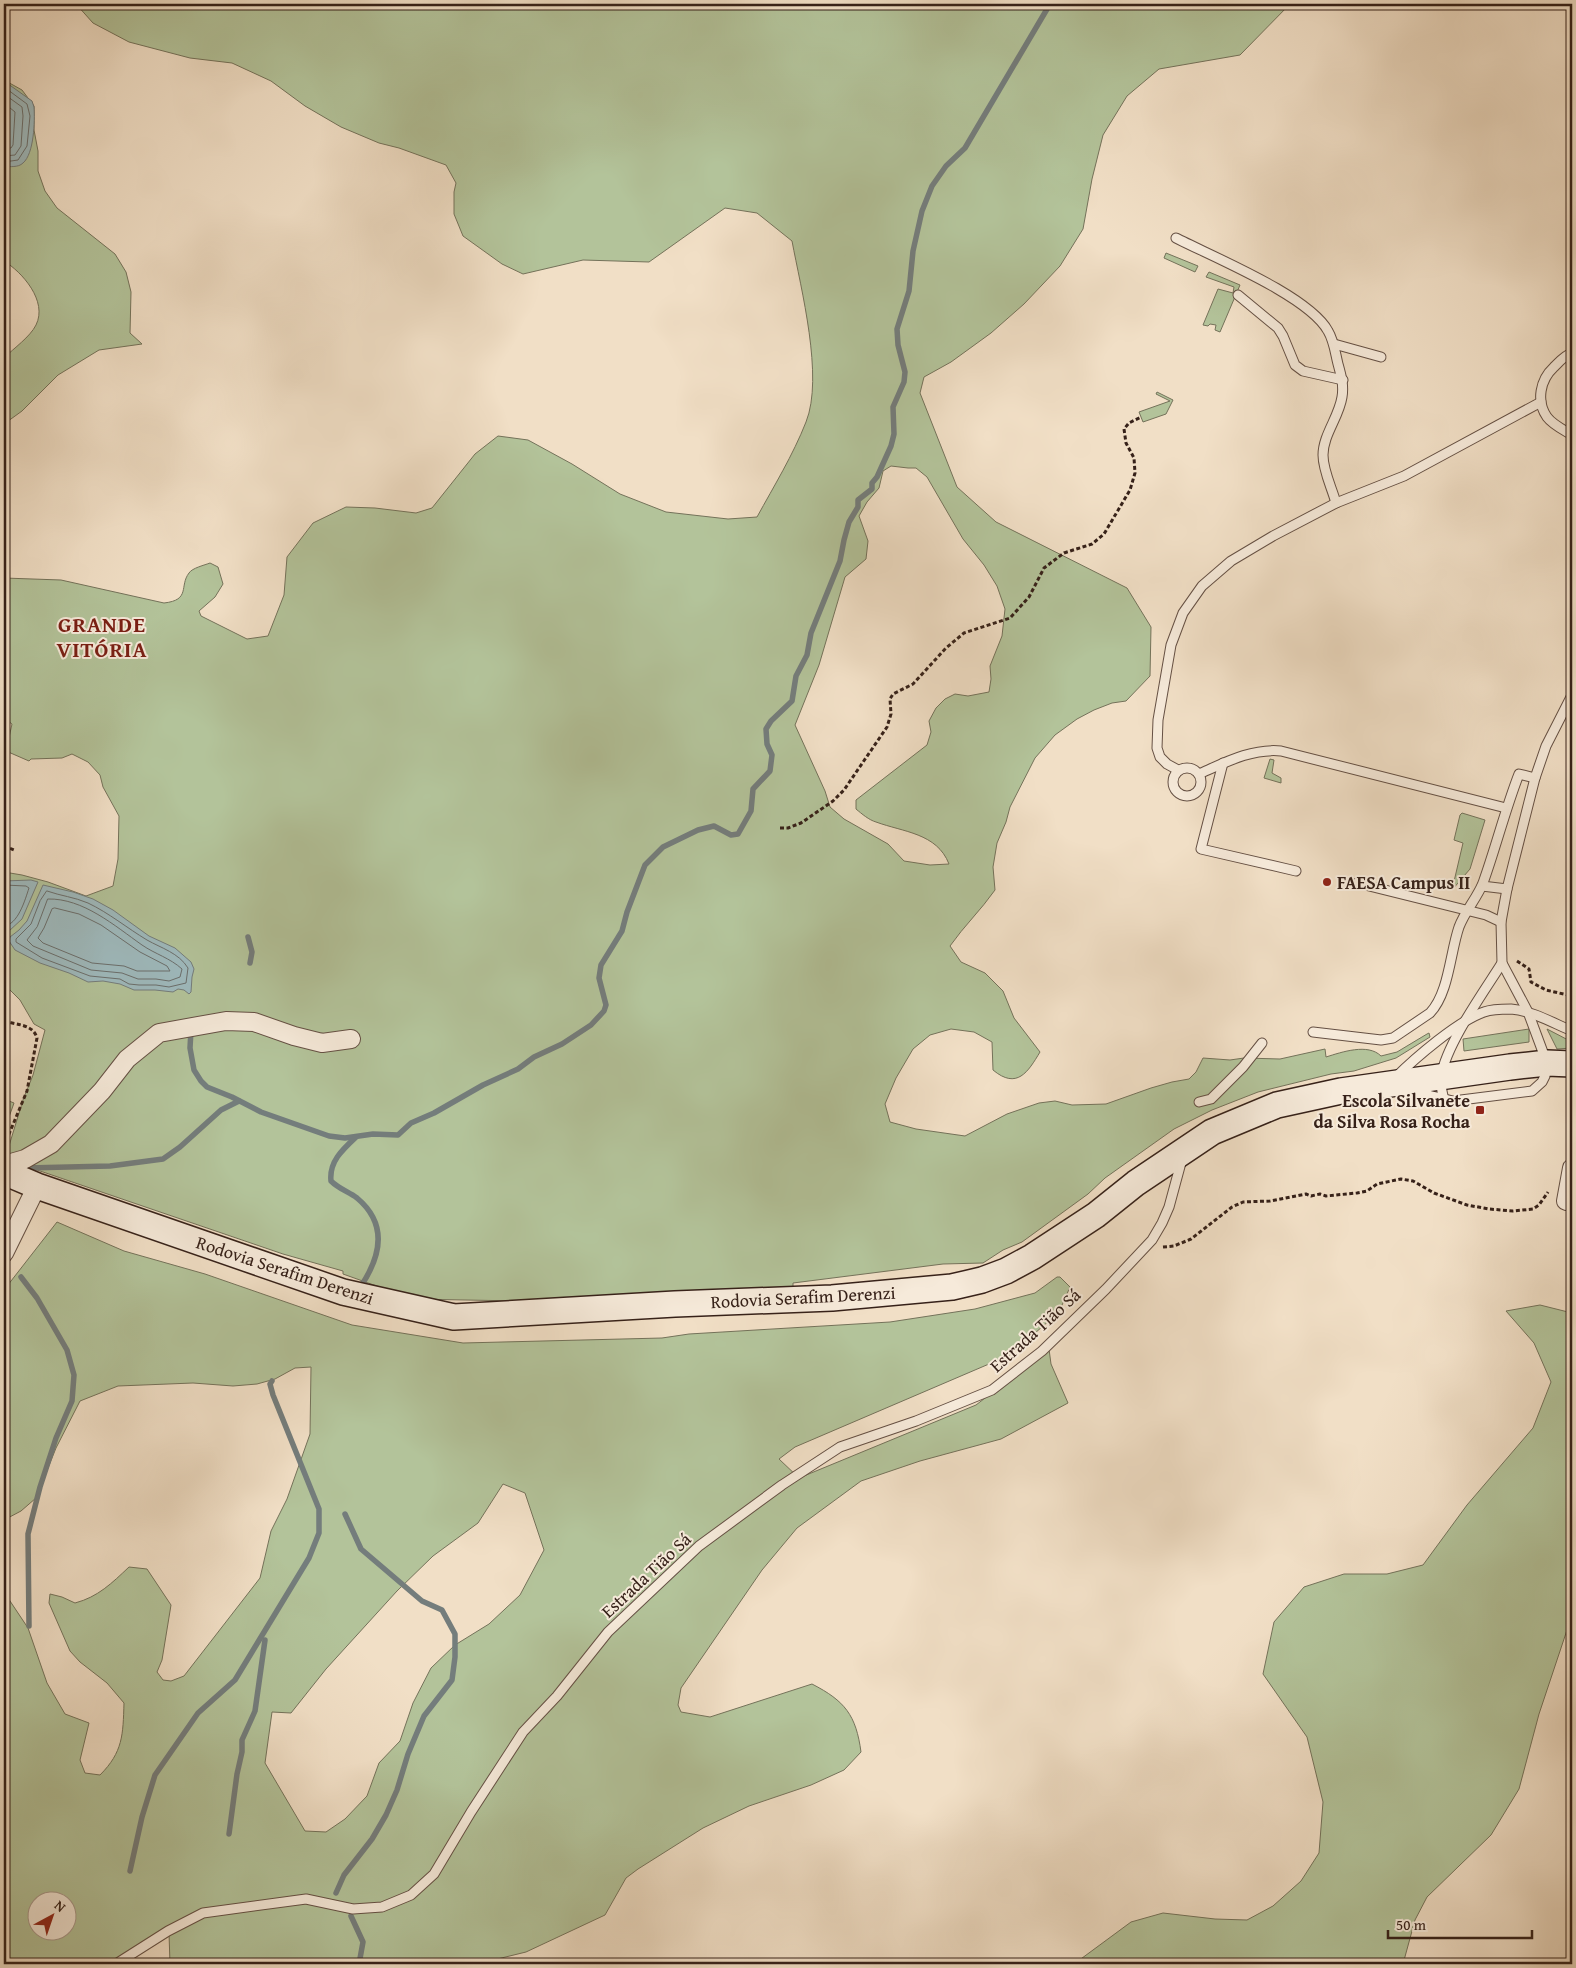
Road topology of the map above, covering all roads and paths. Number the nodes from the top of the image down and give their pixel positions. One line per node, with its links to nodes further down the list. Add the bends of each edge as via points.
1 (1176, 238): 3 (lane, via 1291,296 1319,319)
2 (1238, 295): 6 (lane, via 1278,328 1296,365 1303,371)
3 (1334, 344): 5 (lane); 6 (lane)
4 (1572, 353): 7 (lane, via 1549,372 1541,389)
5 (1381, 357)
6 (1343, 380): 10 (lane, via 1341,404 1323,455)
7 (1541, 402): 9 (lane, via 1548,418); 10 (lane, via 1404,476)
8 (1141, 417): 17 (path, via 1124,429 1126,443 1134,458 1135,473 1130,490 1104,534 1092,544 1064,553 1044,568 1029,597 1010,618 964,633 913,684 893,694 887,727 844,790 801,823)
9 (1572, 435)
10 (1336, 503): 13 (lane, via 1232,561 1202,586 1183,613 1171,645 1157,748 1160,757)
11 (1572, 696): 15 (lane, via 1546,746)
12 (1223, 763): 14 (lane); 16 (lane, via 1261,751 1281,751); 20 (lane, via 1201,849)
13 (1178, 770): 14 (lane, via 1189,768); 14 (lane, via 1174,775 1174,788 1186,796 1197,792 1200,786)
14 (1198, 774)
15 (1535, 778): 16 (lane, via 1519,774); 23 (lane)
16 (1506, 808): 22 (lane)
17 (780, 828)
18 (4, 846): 19 (path)
19 (14, 850)
20 (1296, 871)
21 (1357, 883): 24 (lane)
22 (1482, 886): 23 (lane); 24 (lane)
23 (1507, 889): 25 (lane)
24 (1466, 911): 25 (lane); 32 (lane, via 1452,950 1442,995 1430,1013 1393,1038 1381,1040)
25 (1501, 922): 26 (lane)
26 (1502, 962): 27 (path, via 1516,961 1529,969 1531,982 1546,990); 28 (lane); 29 (lane)
27 (1572, 996)
28 (1528, 1012): 29 (lane, via 1492,1010); 31 (lane); 35 (lane)
29 (1466, 1020): 37 (lane); 38 (lane, via 1447,1055)
30 (4, 1021): 40 (path, via 31,1028 37,1038 27,1091)
31 (1572, 1031)
32 (1313, 1032)
33 (350, 1039): 42 (street, via 322,1043 254,1022 226,1021 159,1033 127,1059 102,1091 51,1144 25,1159)
34 (1262, 1042): 39 (lane, via 1243,1067 1211,1099)
35 (1547, 1064): 36 (main road, Rodovia Serafim Derenzi); 38 (main road, Rodovia Serafim Derenzi)
36 (1572, 1064)
37 (1388, 1085): 38 (main road, Rodovia Serafim Derenzi); 41 (main road, Rodovia Serafim Derenzi, via 1277,1105 1212,1132)
38 (1443, 1088)
39 (1199, 1102)
40 (4, 1146)
41 (1185, 1149): 45 (main road, Rodovia Serafim Derenzi, via 1096,1215 1032,1257 1006,1271 952,1287 832,1298 454,1317 343,1292); 47 (lane, Estrada Tião Sá, via 1169,1207)
42 (4, 1165)
43 (1572, 1171): 46 (street); 47 (path, via 1558,1175 1539,1205 1528,1210 1506,1211 1467,1205 1400,1179 1358,1193 1306,1194 1243,1202 1183,1244 1167,1247)
44 (4, 1172): 45 (main road, Rodovia Serafim Derenzi)
45 (37, 1186): 48 (street)
46 (1566, 1202)
47 (1152, 1240): 49 (lane, Estrada Tião Sá, via 1042,1351 992,1390 840,1447 699,1546 608,1632 557,1696 523,1732 434,1874 411,1895 382,1907 353,1909 306,1899 203,1913)
48 (4, 1253)
49 (116, 1964)

